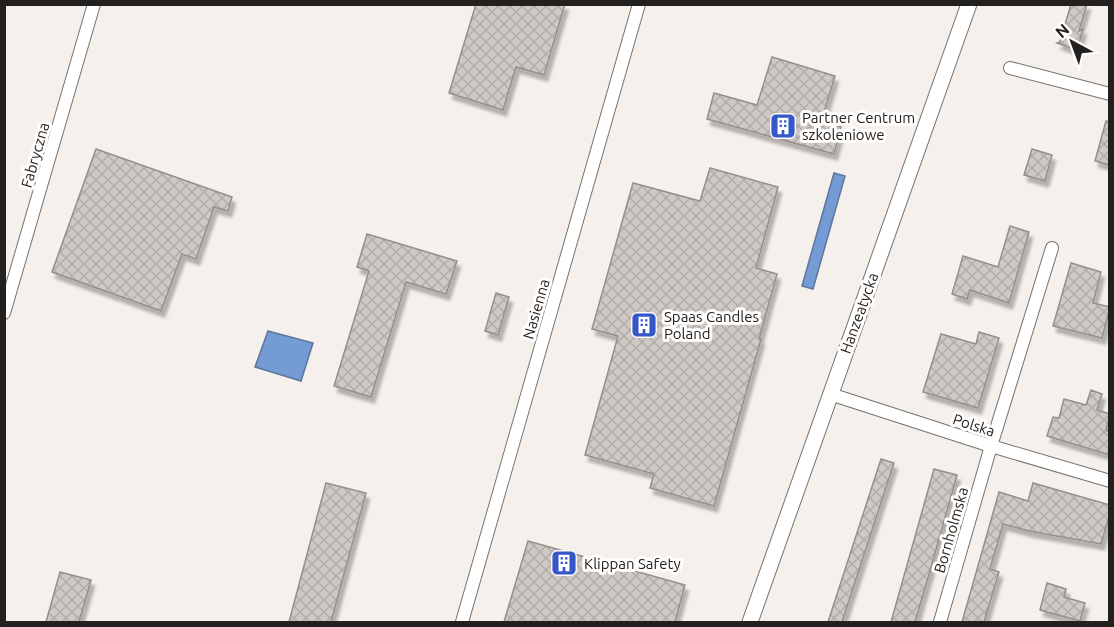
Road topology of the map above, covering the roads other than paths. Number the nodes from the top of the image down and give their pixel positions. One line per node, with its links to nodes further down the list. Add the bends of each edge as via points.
1 (94, 4): 7 (street, Fabryczna)
2 (639, 4): 11 (street, Nasienna)
3 (969, 4): 8 (street, Hanzeatycka)
4 (1010, 68): 5 (street)
5 (1110, 94)
6 (1052, 248): 9 (street, Bornholmska)
7 (4, 313)
8 (830, 394): 9 (street, Polska); 12 (street, Hanzeatycka)
9 (991, 447): 10 (street, Polska); 13 (street, Bornholmska)
10 (1110, 481)
11 (462, 622)
12 (750, 622)
13 (940, 622)

